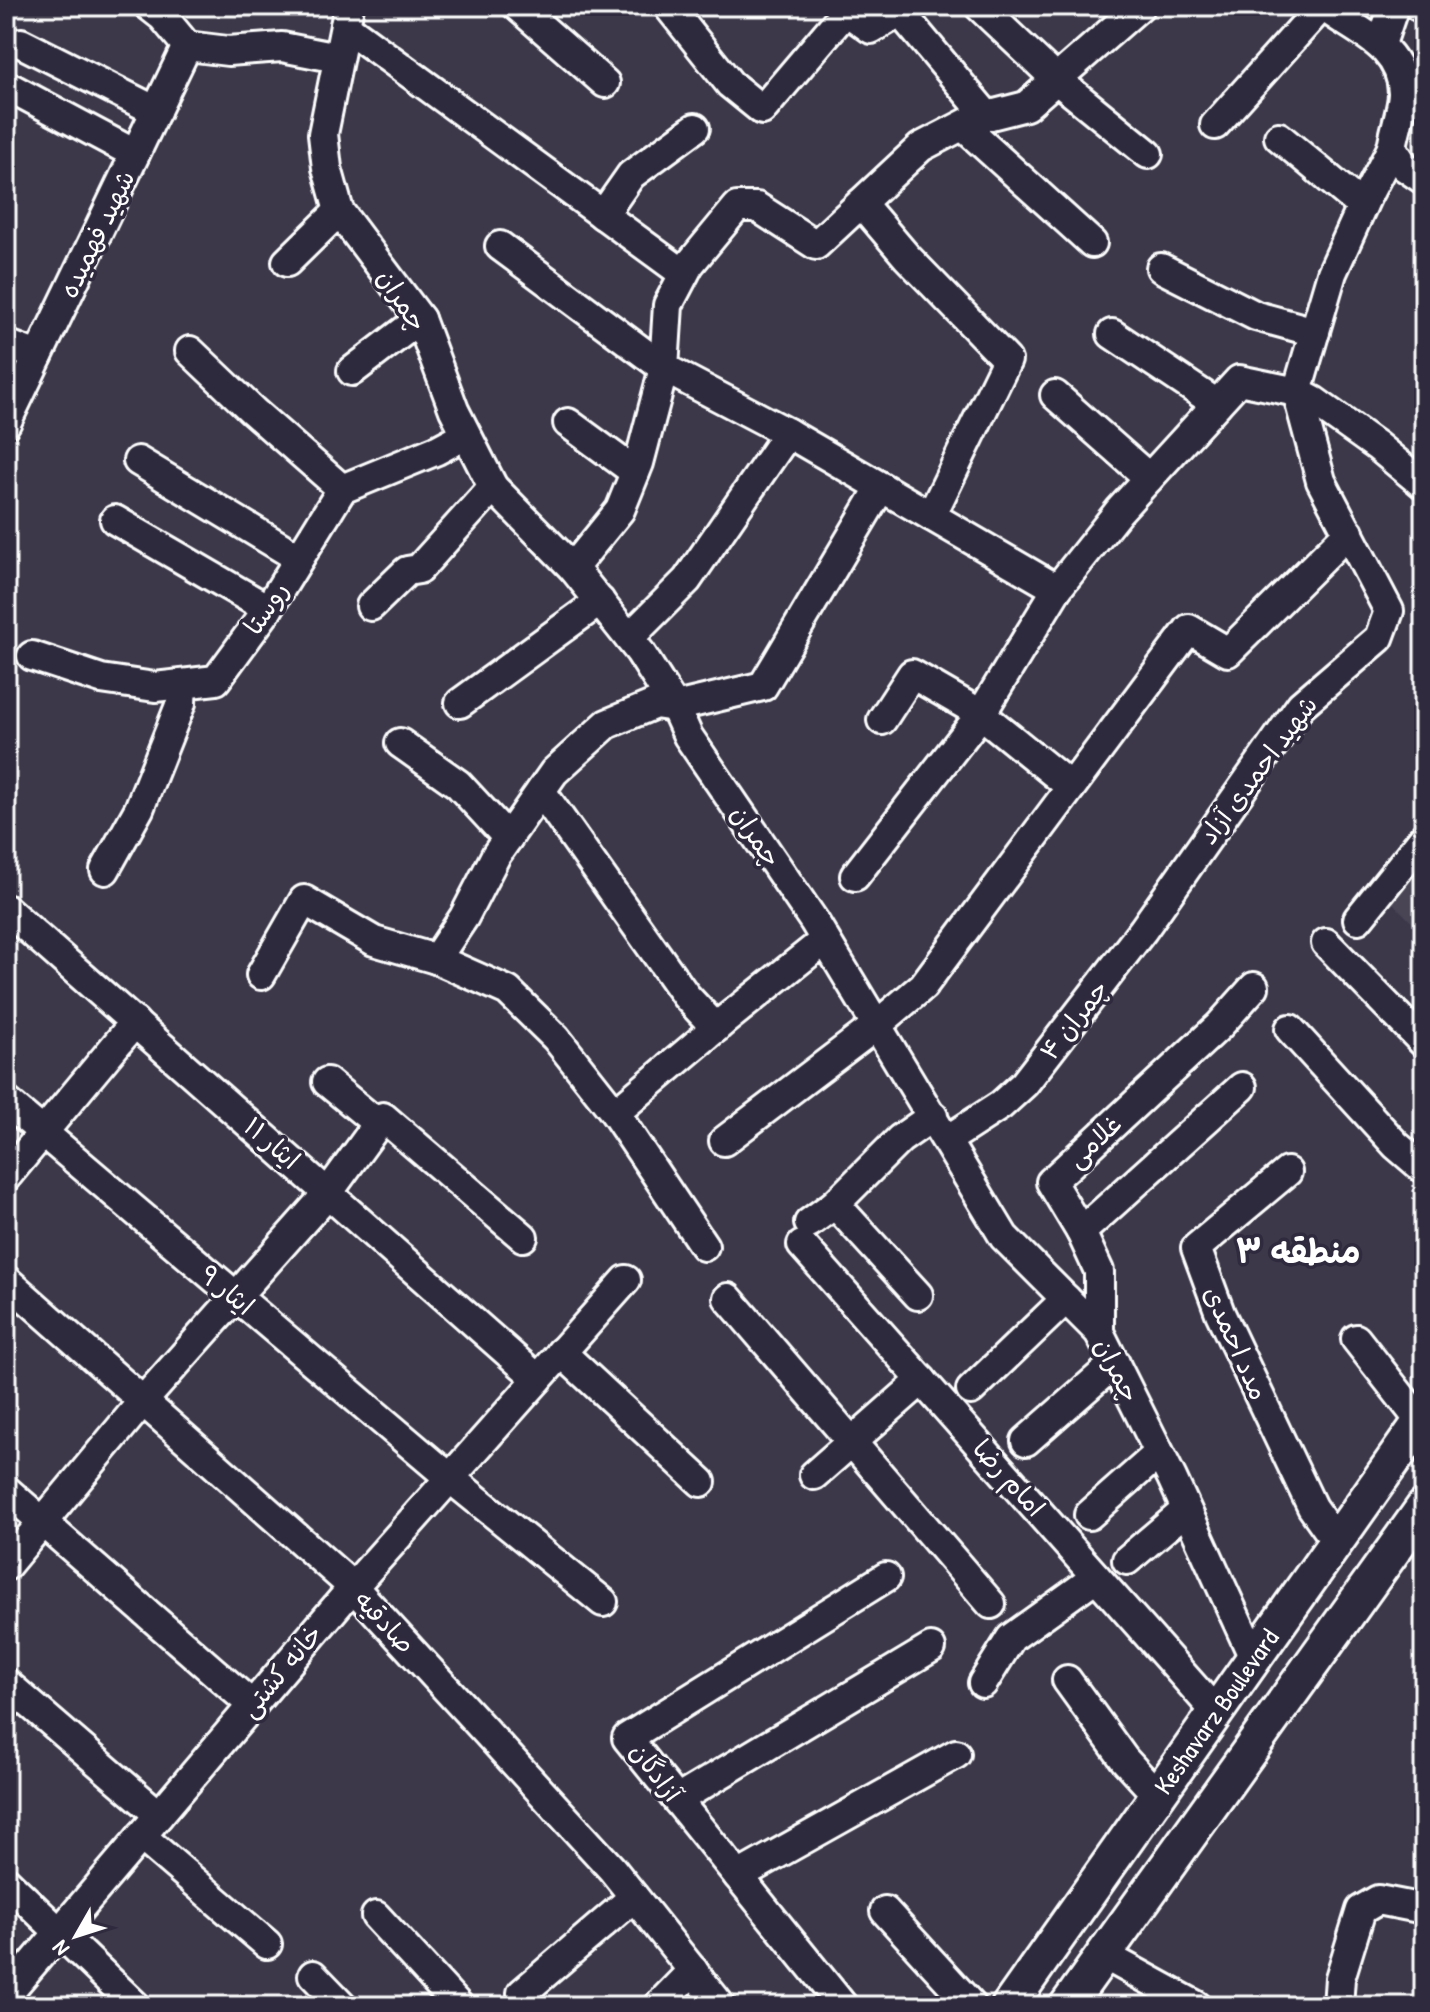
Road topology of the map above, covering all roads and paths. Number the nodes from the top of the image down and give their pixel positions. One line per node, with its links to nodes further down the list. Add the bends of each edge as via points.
1 (149, 6): 14 (street)
2 (517, 6): 17 (street)
3 (668, 6): 9 (street, via 730,84 762,110)
4 (979, 6): 16 (street)
5 (1140, 6): 16 (street)
6 (1322, 6): 13 (street); 22 (street)
7 (1394, 6): 13 (street)
8 (1418, 6): 10 (street)
9 (843, 8): 21 (street, via 871,29 900,12)
10 (1424, 8)
11 (347, 16): 15 (street, چمران); 32 (street)
12 (21, 43): 20 (street)
13 (1381, 44): 19 (street, via 1395,60 1403,94)
14 (187, 46): 15 (street, via 228,51 282,47); 20 (street, شهید فهمیده)
15 (338, 58): 31 (street, چمران, via 323,134)
16 (1057, 80): 21 (street, via 1026,106); 27 (street)
17 (605, 83)
18 (13, 89): 26 (street)
19 (1412, 105): 25 (street)
20 (156, 111): 26 (street, شهید فهمیده)
21 (975, 121): 29 (street, via 921,147); 33 (street)
22 (1215, 125)
23 (695, 128): 32 (street, via 631,175)
24 (1279, 137): 30 (street)
25 (1392, 148): 28 (street, via 1405,167); 30 (street)
26 (135, 154): 43 (street, شهید فهمیده)
27 (1148, 154)
28 (1424, 180)
29 (861, 203): 37 (street, via 816,245 757,207 737,207); 60 (street, via 1007,360)
30 (1362, 206): 39 (street, via 1332,273)
31 (339, 211): 35 (street); 38 (street, چمران)
32 (603, 215): 37 (street)
33 (1092, 243)
34 (500, 246): 44 (street)
35 (287, 262)
36 (1161, 268): 39 (street, via 1256,316)
37 (684, 274): 44 (street, via 668,305)
38 (420, 319): 45 (street); 52 (street, چمران)
39 (1315, 332): 46 (street)
40 (1112, 334): 48 (street)
41 (6, 344): 43 (street)
42 (190, 351): 59 (street)
43 (38, 356): 49 (street, شهید فهمیده)
44 (664, 368): 51 (street); 54 (street)
45 (352, 371)
46 (1297, 392): 48 (street, via 1239,380); 56 (street); 62 (street, شهید احمدی آزاد, via 1321,481)
47 (1055, 395): 55 (street)
48 (1217, 404): 55 (street)
49 (6, 423)
50 (568, 423): 54 (street)
51 (788, 433): 58 (street); 69 (street, via 687,580)
52 (465, 435): 57 (street, چمران); 59 (street)
53 (138, 461): 63 (street)
54 (635, 472): 64 (street, via 620,510)
55 (1149, 478): 65 (street)
56 (1424, 485)
57 (493, 487): 64 (street, چمران); 67 (street, via 419,569 407,571)
58 (881, 487): 60 (street); 73 (street, via 763,686)
59 (342, 489): 63 (street, روستا)
60 (931, 516): 65 (street)
61 (115, 520): 68 (street)
62 (1349, 532): 77 (street, via 1228,652 1189,629); 83 (street, شهید احمدی آزاد, via 1389,611 1379,638 1301,705)
63 (299, 558): 68 (street, روستا)
64 (573, 568): 66 (street, چمران)
65 (1057, 589): 74 (street)
66 (600, 601): 69 (street, چمران); 72 (street)
67 (371, 606)
68 (268, 609): 71 (street, روستا, via 216,680)
69 (629, 638): 73 (street, چمران)
70 (32, 656): 71 (street, روستا, via 101,679 155,687)
71 (182, 684): 81 (street, via 181,703 139,809)
72 (460, 703)
73 (675, 707): 78 (street, via 655,704 607,724 554,772); 86 (street, چمران, via 688,736)
74 (981, 714): 75 (street, via 912,674); 77 (street); 82 (street)
75 (882, 720)
76 (400, 743): 80 (street, via 458,784)
77 (1071, 787): 92 (street, via 923,986)
78 (541, 791): 80 (street); 93 (street, via 686,996)
79 (1424, 837): 85 (street)
80 (508, 838): 88 (street)
81 (105, 870)
82 (855, 876)
83 (1179, 878): 101 (street, چمران ۴, via 1024,1084 1001,1105)
84 (6, 909): 91 (street, ایثار ۱۱)
85 (1358, 919)
86 (825, 940): 92 (street, چمران); 93 (street)
87 (1326, 943): 95 (street)
88 (436, 959): 89 (street, via 374,941 304,900); 99 (street, via 508,991 556,1038)
89 (261, 975)
90 (1254, 987): 109 (street, غلامی, via 1051,1182)
91 (135, 1022): 102 (street); 107 (street, ایثار ۱۱)
92 (877, 1025): 101 (street, چمران); 103 (street)
93 (716, 1028): 99 (street)
94 (1290, 1029): 104 (street)
95 (1424, 1043)
96 (327, 1082): 100 (street)
97 (1242, 1087): 109 (street)
98 (6, 1101): 102 (street, ایثار ۹)
99 (615, 1113): 112 (street)
100 (378, 1124): 107 (street); 111 (street, via 383,1117)
101 (940, 1128): 108 (street, چمران ۴, via 900,1139); 118 (street, چمران, via 1004,1237)
102 (43, 1132): 106 (street); 116 (street, ایثار ۹)
103 (724, 1141)
104 (1424, 1169)
105 (1287, 1172): 139 (street, مدد احمدی, via 1196,1248 1277,1435 1312,1507)
106 (6, 1177)
107 (328, 1193): 116 (street); 123 (street, ایثار ۱۱)
108 (835, 1204): 110 (street, چمران ۴); 115 (street)
109 (1081, 1232): 119 (street, غلامی, via 1099,1271)
110 (806, 1234): 124 (street, امام رضا)
111 (523, 1237)
112 (704, 1246)
113 (6, 1280): 126 (street, صادقیه)
114 (626, 1280): 121 (street, خانه کشتی)
115 (918, 1295)
116 (235, 1297): 126 (street); 132 (street, ایثار ۹)
117 (728, 1298): 129 (street)
118 (1066, 1299): 119 (street, چمران); 125 (street)
119 (1099, 1332): 122 (street, چمران)
120 (1356, 1339): 127 (street)
121 (561, 1352): 123 (street, خانه کشتی); 133 (street)
122 (1115, 1363): 128 (street); 130 (street, چمران)
123 (538, 1379): 132 (street, خانه کشتی)
124 (922, 1380): 129 (street); 143 (street, امام رضا)
125 (971, 1390)
126 (143, 1401): 138 (street); 144 (street, صادقیه)
127 (1422, 1419): 139 (main road, Keshavarz Boulevard)
128 (1026, 1441)
129 (851, 1443): 131 (street); 146 (street)
130 (1159, 1453): 136 (street, چمران); 137 (street)
131 (814, 1475)
132 (450, 1478): 144 (street, خانه کشتی); 145 (street, ایثار ۹)
133 (701, 1482)
134 (6, 1490): 138 (street)
135 (1424, 1507): 166 (main road, Keshavarz Boulevard)
136 (1186, 1510): 140 (street); 148 (street, چمران)
137 (1089, 1515)
138 (42, 1523): 141 (street); 152 (street)
139 (1336, 1541): 148 (main road, Keshavarz Boulevard)
140 (1127, 1560)
141 (6, 1566)
142 (886, 1577): 156 (street, آزادگان, via 627,1738)
143 (1096, 1577): 151 (street, via 1011,1638); 153 (street, امام رضا)
144 (353, 1587): 152 (street, خانه کشتی); 160 (street, صادقیه)
145 (603, 1602)
146 (991, 1604)
147 (931, 1648): 156 (street)
148 (1254, 1658): 153 (main road, Keshavarz Boulevard)
149 (1067, 1680): 155 (street)
150 (6, 1683): 157 (street)
151 (983, 1683)
152 (252, 1705): 157 (street, خانه کشتی)
153 (1216, 1712): 155 (main road, Keshavarz Boulevard)
154 (956, 1754): 158 (street)
155 (1157, 1795): 178 (main road, Keshavarz Boulevard)
156 (677, 1800): 158 (street, آزادگان)
157 (150, 1826): 164 (street, خانه کشتی); 165 (street)
158 (738, 1876): 176 (street, آزادگان)
159 (6, 1881): 164 (street)
160 (634, 1897): 167 (street, صادقیه); 169 (street)
161 (1424, 1909): 181 (street, via 1378,1900 1361,1910 1340,1978)
162 (885, 1911): 177 (street)
163 (376, 1916): 173 (street)
164 (59, 1933): 170 (street, خانه کشتی); 171 (street)
165 (267, 1944)
166 (1104, 1955): 179 (main road, Keshavarz Boulevard); 180 (street)
167 (693, 1970): 174 (street); 175 (street, صادقیه)
168 (313, 1975): 172 (street)
169 (522, 1993)
170 (6, 1995)
171 (136, 2006)
172 (343, 2006)
173 (459, 2006)
174 (658, 2006)
175 (721, 2006)
176 (843, 2006)
177 (972, 2006)
178 (1009, 2006)
179 (1067, 2006)
180 (1197, 2006)
181 (1338, 2006)

